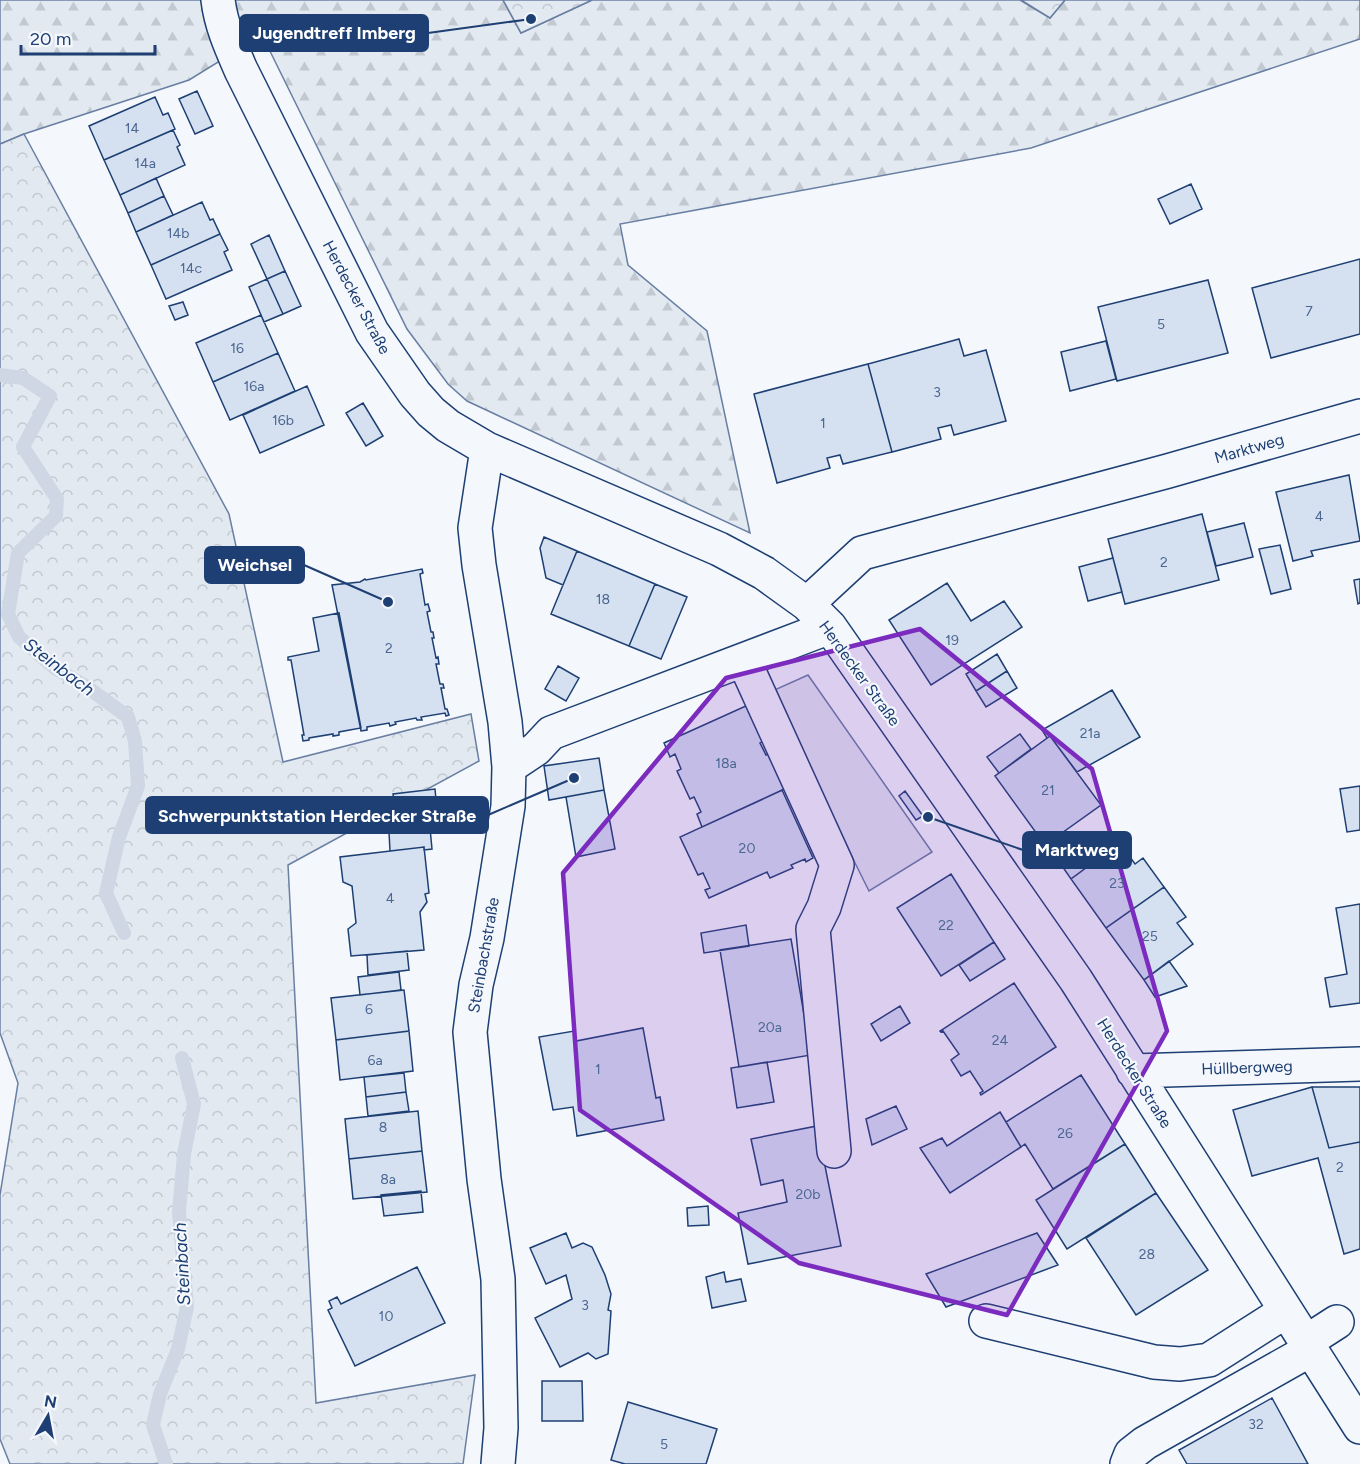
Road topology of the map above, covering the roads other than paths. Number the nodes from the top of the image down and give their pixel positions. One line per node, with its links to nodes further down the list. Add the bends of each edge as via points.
1 (218, 0): 3 (street, Herdecker Straße, via 241,70 372,332 430,412)
2 (1360, 416): 4 (street, Marktweg, via 862,554)
3 (487, 449): 4 (street, Herdecker Straße, via 719,549 764,573); 7 (street, Steinbachstraße, via 476,528)
4 (807, 604): 5 (street, Herdecker Straße)
5 (830, 627): 6 (street); 9 (street, Herdecker Straße, via 1076,980)
6 (744, 661): 7 (street, via 551,734); 10 (street, via 838,847 837,865 813,929)
7 (509, 767): 16 (street, Steinbachstraße, via 508,806 470,1032 498,1279)
8 (1360, 1064): 9 (street, Hüllbergweg)
9 (1133, 1071): 11 (street, Herdecker Straße)
10 (834, 1152)
11 (1286, 1311): 12 (street, via 1209,1360 1180,1364 1154,1362); 14 (street, Herdecker Straße)
12 (986, 1321)
13 (1337, 1322): 14 (street)
14 (1308, 1346): 15 (street, Herdecker Straße); 17 (street, via 1145,1443 1131,1454)
15 (1360, 1427)
16 (498, 1464)
17 (1127, 1464)

